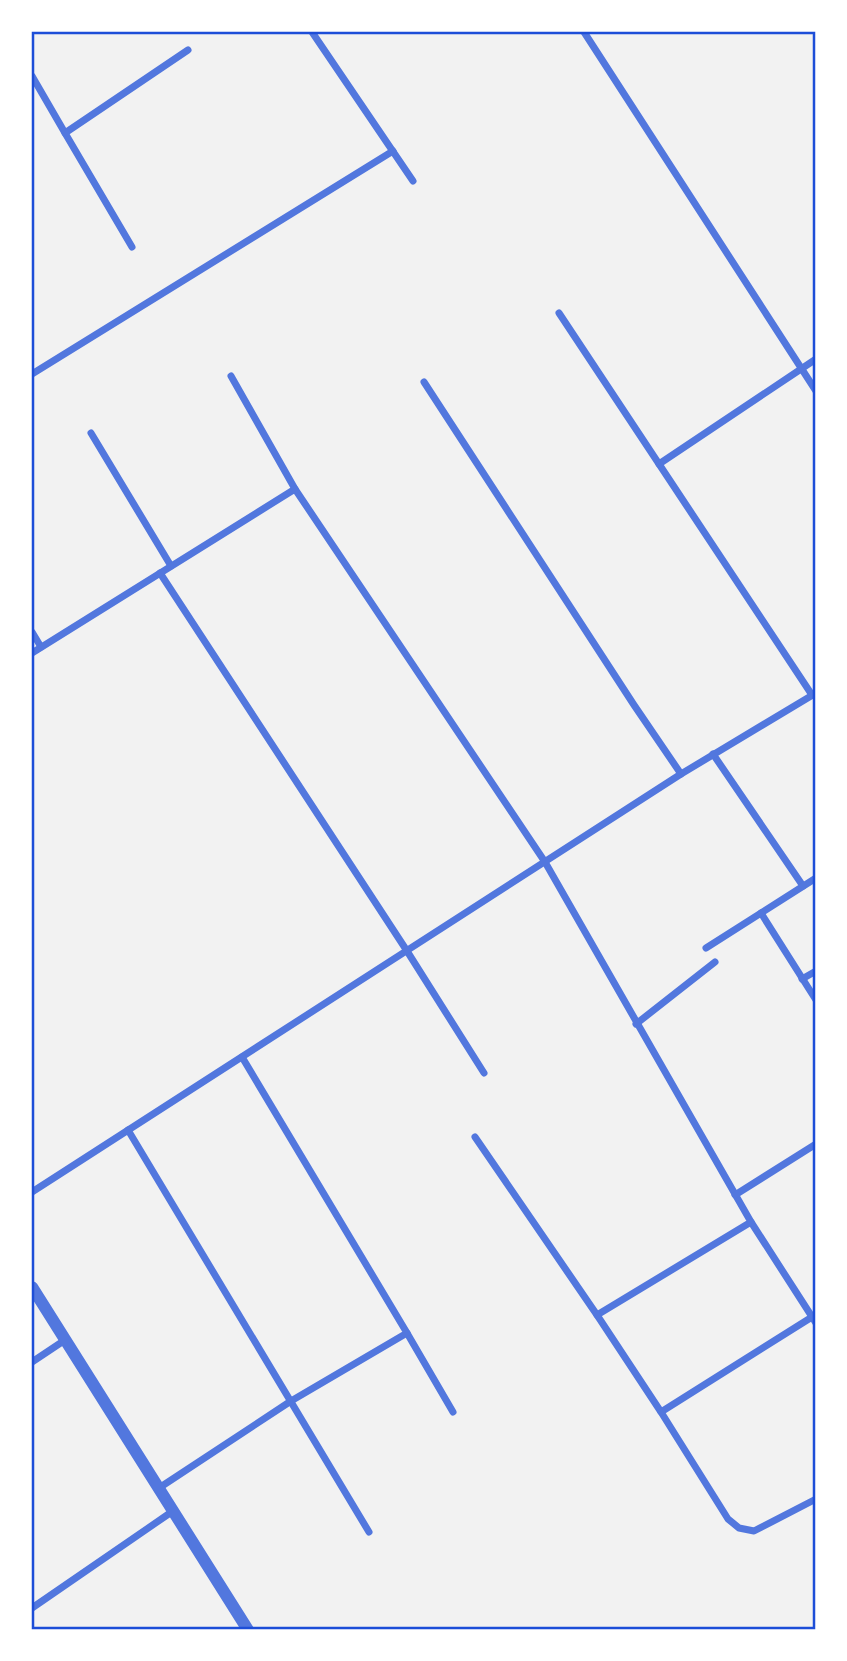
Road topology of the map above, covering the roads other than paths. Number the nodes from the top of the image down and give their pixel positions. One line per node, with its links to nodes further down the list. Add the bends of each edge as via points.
1 (313, 32): 6 (street)
2 (584, 32): 11 (street)
3 (188, 50): 5 (street)
4 (32, 76): 5 (street)
5 (65, 133): 8 (street)
6 (393, 150): 7 (street); 12 (street)
7 (414, 181)
8 (132, 247)
9 (559, 313): 17 (street)
10 (816, 359): 11 (street)
11 (801, 368): 15 (street); 17 (street)
12 (32, 374)
13 (230, 376): 18 (street)
14 (424, 382): 26 (street)
15 (816, 391)
16 (91, 433): 19 (street)
17 (659, 464): 24 (street)
18 (295, 489): 19 (street); 27 (street)
19 (171, 566): 20 (street)
20 (160, 573): 22 (street); 32 (street)
21 (32, 632): 22 (street)
22 (41, 647): 23 (street)
23 (32, 653)
24 (814, 694): 25 (street)
25 (713, 754): 26 (street); 29 (street)
26 (681, 774): 27 (street)
27 (545, 862): 32 (street); 37 (street)
28 (816, 878): 29 (street)
29 (803, 886): 30 (street)
30 (761, 913): 31 (street); 35 (street)
31 (706, 948)
32 (407, 951): 38 (street); 39 (street)
33 (715, 962): 37 (street)
34 (816, 971): 35 (street)
35 (802, 979): 36 (street)
36 (816, 1000)
37 (636, 1024): 44 (street)
38 (242, 1057): 40 (street); 49 (street)
39 (484, 1073)
40 (128, 1130): 43 (street); 52 (street)
41 (475, 1137): 47 (street)
42 (816, 1144): 44 (street)
43 (32, 1192)
44 (735, 1195): 45 (street)
45 (751, 1222): 47 (street); 48 (street)
46 (32, 1287): 50 (street)
47 (597, 1315): 54 (street)
48 (814, 1320): 54 (street)
49 (407, 1333): 52 (street); 53 (street)
50 (65, 1340): 51 (street); 55 (street)
51 (32, 1362)
52 (290, 1401): 55 (street); 58 (street)
53 (453, 1412)
54 (661, 1412): 56 (street, via 728,1519 739,1528 754,1531)
55 (159, 1488): 57 (street)
56 (816, 1499)
57 (173, 1511): 59 (street); 60 (street)
58 (369, 1532)
59 (32, 1608)
60 (248, 1629)

